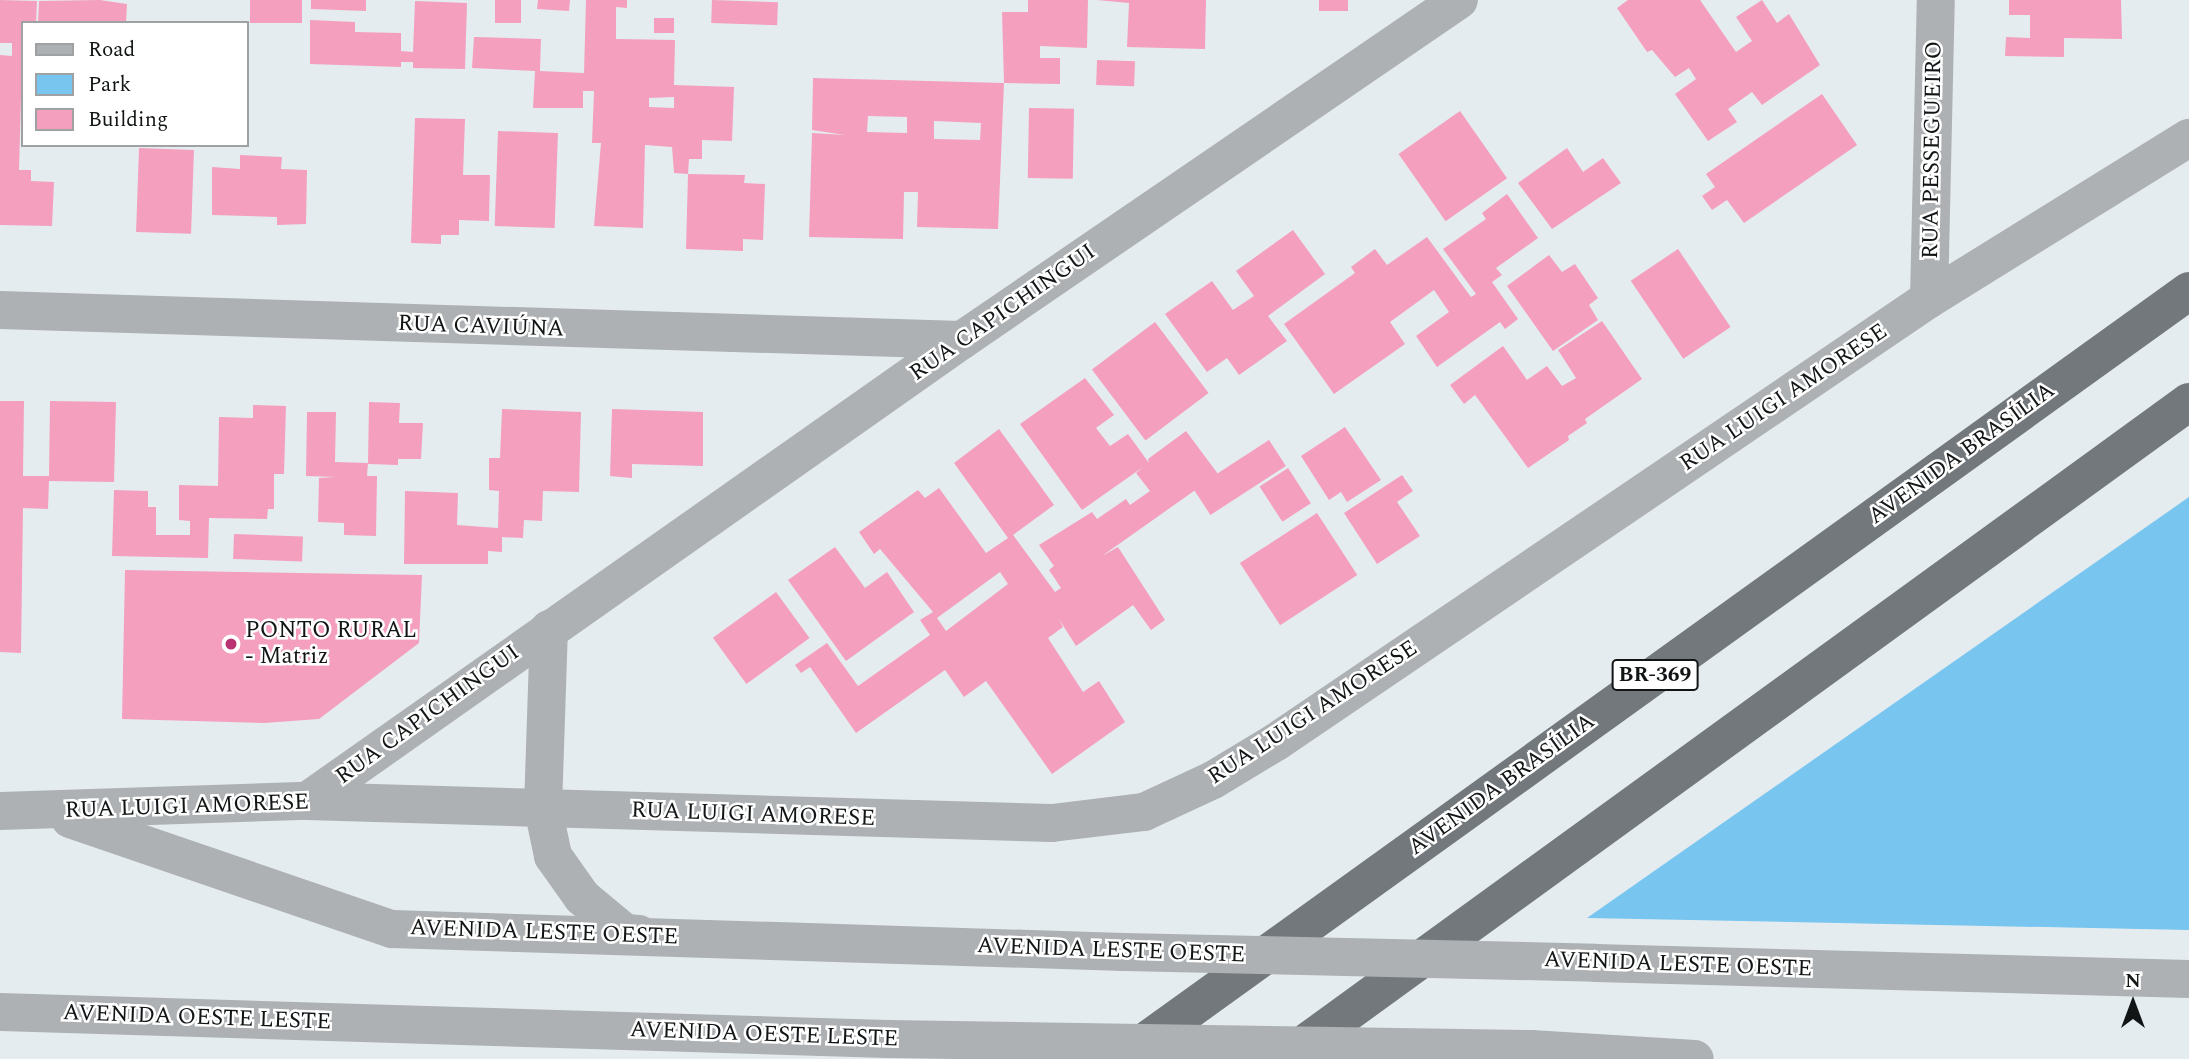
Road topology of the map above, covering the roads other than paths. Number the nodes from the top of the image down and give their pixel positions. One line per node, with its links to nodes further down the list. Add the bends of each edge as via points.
1 (1459, 0): 7 (street, RUA CAPICHINGUI)
2 (1936, 0): 5 (street, RUA PESSEGUEIRO)
3 (2189, 138): 5 (street, RUA LUIGI AMORESE)
4 (2189, 291): 17 (highway, AVENIDA BRASÍLIA / BR-369)
5 (1930, 299): 11 (street, RUA LUIGI AMORESE, via 1276,742 1213,780 1144,811 1052,823)
6 (0, 310): 7 (street, RUA CAVIÚNA)
7 (962, 340): 9 (street, RUA CAPICHINGUI)
8 (2189, 402): 18 (highway)
9 (549, 629): 10 (street, RUA CAPICHINGUI); 11 (street, RUA CAPICHINGUI)
10 (307, 801): 11 (street, RUA LUIGI AMORESE); 13 (street, RUA LUIGI AMORESE)
11 (543, 808): 14 (street, RUA CAPICHINGUI, via 553,856 582,897 625,933)
12 (0, 811): 13 (street, RUA LUIGI AMORESE)
13 (52, 812): 14 (street, AVENIDA LESTE OESTE, via 392,929)
14 (673, 937): 15 (street, AVENIDA LESTE OESTE, bridge)
15 (2189, 979)
16 (0, 1012): 19 (street, AVENIDA OESTE LESTE, bridge, via 888,1039 1531,1049)
17 (1121, 1059)
18 (1284, 1059)
19 (1695, 1059)

